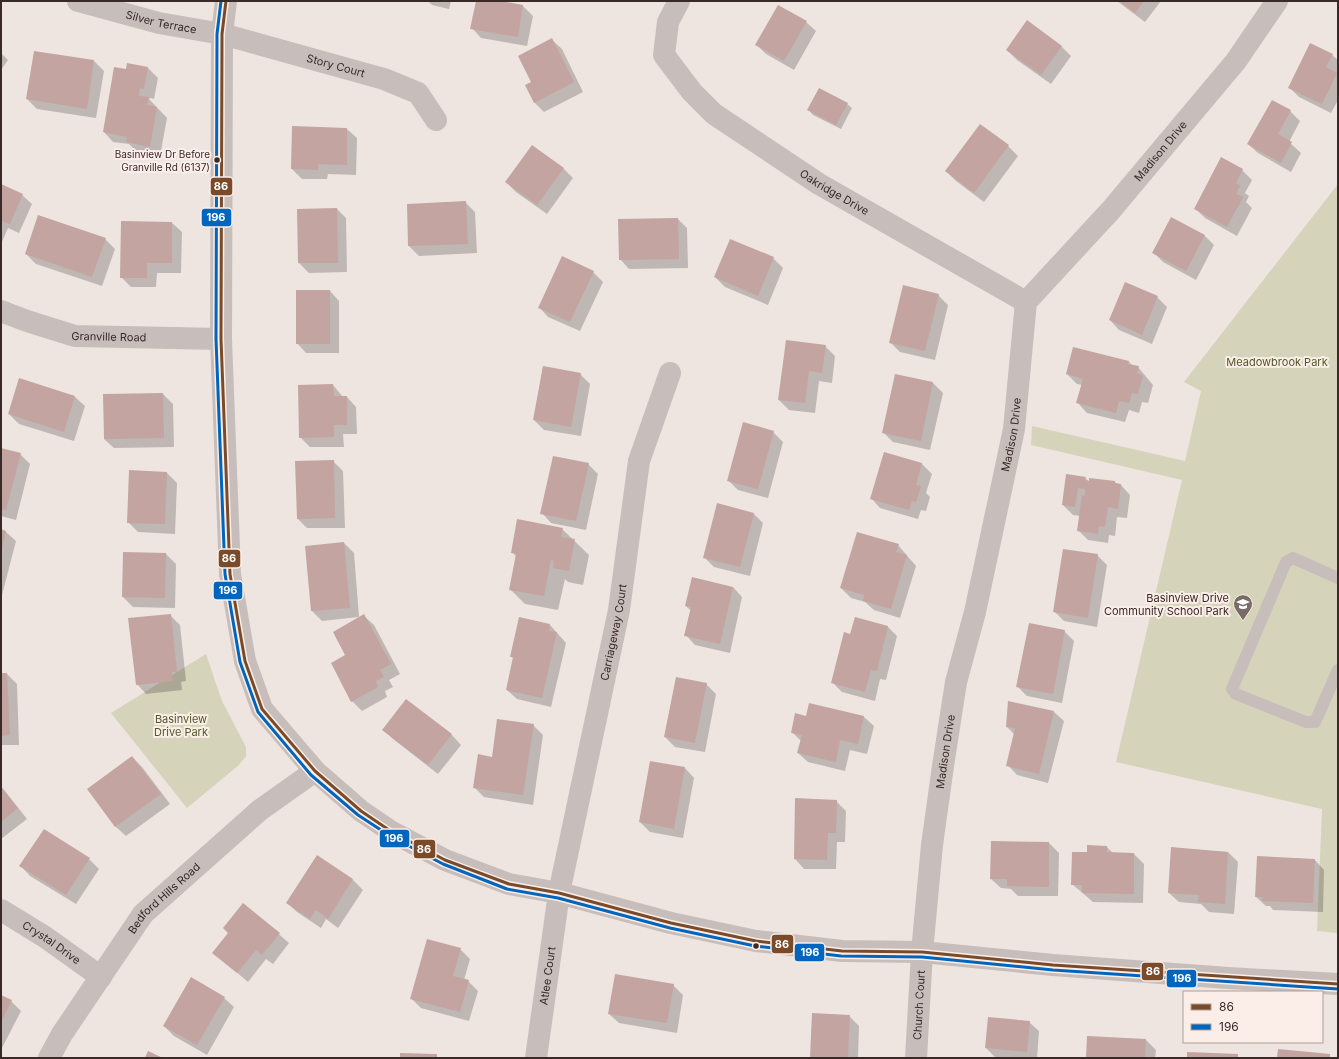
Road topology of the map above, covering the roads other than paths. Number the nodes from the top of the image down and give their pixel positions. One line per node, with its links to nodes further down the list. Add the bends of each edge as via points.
1 (78, 1): 5 (street, Silver Terrace, via 159,23)
2 (226, 1): 5 (street)
3 (679, 1): 7 (street, Oakridge Drive, via 668,22 664,55 692,92 714,114 819,184)
4 (1277, 1): 7 (street, Madison Drive, via 1236,61 1111,210)
5 (222, 34): 6 (street, Story Court, via 384,78 418,93); 9 (street)
6 (436, 120)
7 (1026, 302): 16 (street, Madison Drive, via 1014,429 975,612 955,690 932,845)
8 (1, 311): 9 (street, Granville Road, via 75,336)
9 (221, 339): 13 (street, via 230,574 245,661 262,709)
10 (670, 373): 14 (street, Carriageway Court, via 639,461 619,610)
11 (1338, 578): 12 (lane, via 1293,558 1286,562 1232,689 1236,694 1306,722 1315,722)
12 (1338, 670)
13 (315, 771): 14 (street, via 361,811 392,832 445,860 509,884); 17 (street, Bedford Hills Road, via 260,810 143,914)
14 (559, 893): 16 (street, via 671,923 756,941 842,951); 20 (street, Atlee Court)
15 (1, 910): 17 (street, Crystal Drive, via 45,937)
16 (922, 952): 18 (street, via 1053,965); 21 (street, Church Court)
17 (101, 977): 19 (street, Bedford Hills Road, via 62,1034)
18 (1338, 984)
19 (49, 1058)
20 (536, 1058)
21 (916, 1058)

